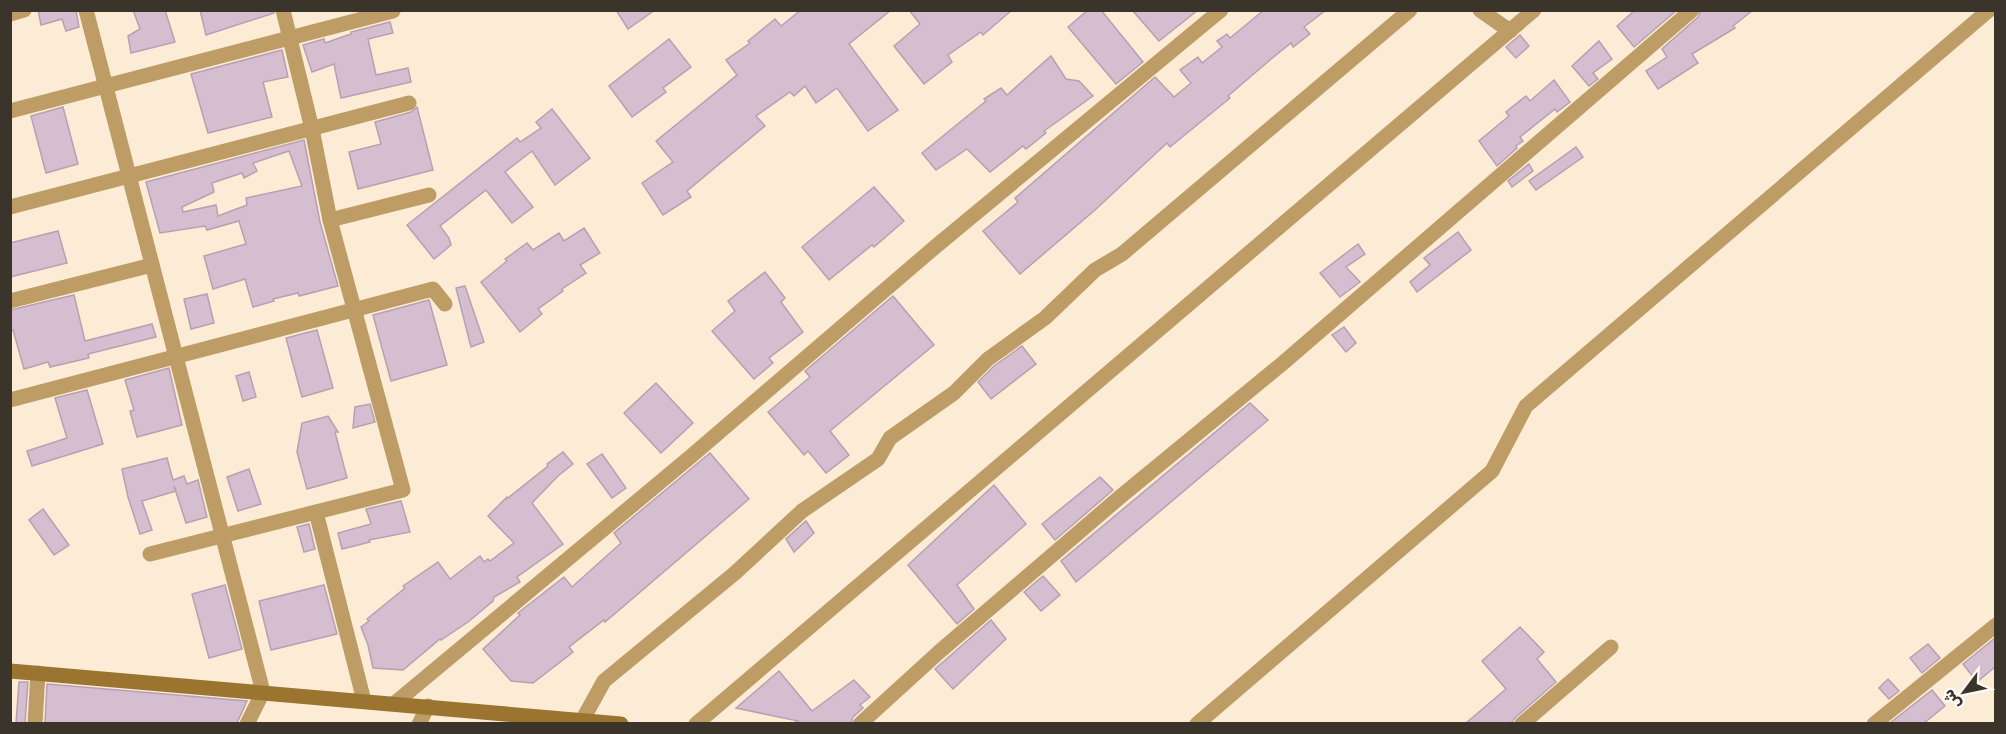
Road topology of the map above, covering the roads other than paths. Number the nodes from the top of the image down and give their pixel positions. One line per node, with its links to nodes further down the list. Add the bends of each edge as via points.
1 (24, 10): 11 (street)
2 (86, 10): 14 (street)
3 (283, 10): 13 (street)
4 (1221, 10): 37 (street)
5 (1410, 10): 39 (street, via 1122,254 1095,270 1045,318 988,359 954,393 890,438 878,459 802,511 735,573 604,681)
6 (1479, 10): 12 (street)
7 (1534, 10): 12 (street)
8 (1692, 10): 45 (street)
9 (1989, 10): 46 (street, via 1526,406 1492,471)
10 (393, 11): 13 (street)
11 (10, 14)
12 (1510, 31): 44 (street)
13 (288, 39): 14 (street); 17 (street)
14 (105, 86): 16 (street); 18 (street)
15 (409, 103): 17 (street)
16 (10, 111)
17 (312, 129): 18 (street); 21 (street)
18 (129, 176): 20 (street); 22 (street)
19 (429, 195): 21 (street)
20 (10, 207)
21 (330, 220): 25 (street)
22 (152, 265): 23 (street); 26 (street)
23 (10, 301)
24 (445, 304): 25 (street, via 432,289)
25 (354, 310): 26 (street); 28 (street, via 403,490)
26 (176, 357): 27 (street); 29 (street)
27 (10, 400)
28 (316, 512): 29 (street); 36 (street)
29 (223, 536): 30 (street); 35 (street)
30 (150, 554)
31 (1995, 625): 48 (street)
32 (1611, 647): 47 (street)
33 (10, 671): 34 (main road)
34 (38, 673): 35 (main road); 40 (street)
35 (263, 692): 36 (main road); 41 (street)
36 (364, 701): 37 (main road)
37 (395, 703): 38 (main road)
38 (428, 706): 39 (main road); 42 (street)
39 (583, 719): 43 (main road)
40 (35, 723)
41 (247, 723)
42 (419, 723)
43 (611, 723)
44 (696, 723)
45 (860, 723)
46 (1197, 723)
47 (1522, 723)
48 (1874, 723)

